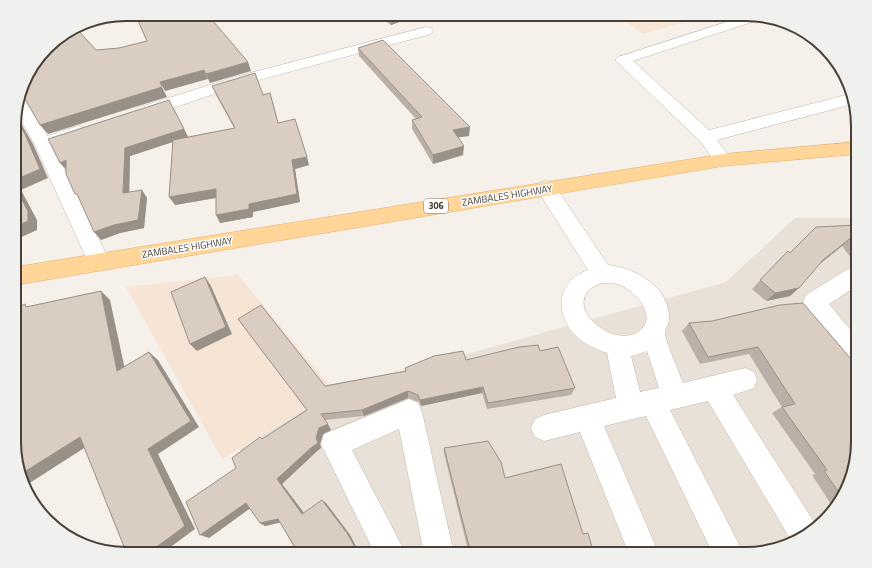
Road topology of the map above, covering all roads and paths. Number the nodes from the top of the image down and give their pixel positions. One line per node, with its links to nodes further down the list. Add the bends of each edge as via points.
1 (742, 21): 7 (street, via 623,60)
2 (426, 31): 5 (street, via 241,80)
3 (847, 100): 7 (street)
4 (23, 108): 8 (street)
5 (126, 117)
6 (96, 126): 8 (street)
7 (706, 138): 10 (street)
8 (43, 143): 12 (street)
9 (851, 149): 10 (main road, ZAMBALES HIGHWAY / 306)
10 (723, 160): 11 (main road, ZAMBALES HIGHWAY / 306)
11 (546, 188): 12 (main road, ZAMBALES HIGHWAY / 306); 13 (street)
12 (99, 262): 14 (main road, ZAMBALES HIGHWAY / 306)
13 (602, 274): 16 (street, via 624,278 648,293 658,317); 17 (street, via 586,280 578,287 573,296 572,306 583,329 594,338)
14 (21, 275)
15 (851, 278): 18 (street, via 814,302)
16 (653, 333): 17 (street, via 638,344); 21 (street)
17 (617, 346): 21 (street)
18 (851, 349)
19 (745, 380): 20 (street)
20 (714, 388): 21 (street); 24 (street)
21 (652, 402): 22 (street); 28 (street)
22 (587, 418): 23 (street); 27 (street)
23 (544, 428)
24 (802, 531)
25 (387, 547): 26 (street, via 334,444 409,412)
26 (438, 547)
27 (641, 547)
28 (725, 547)

